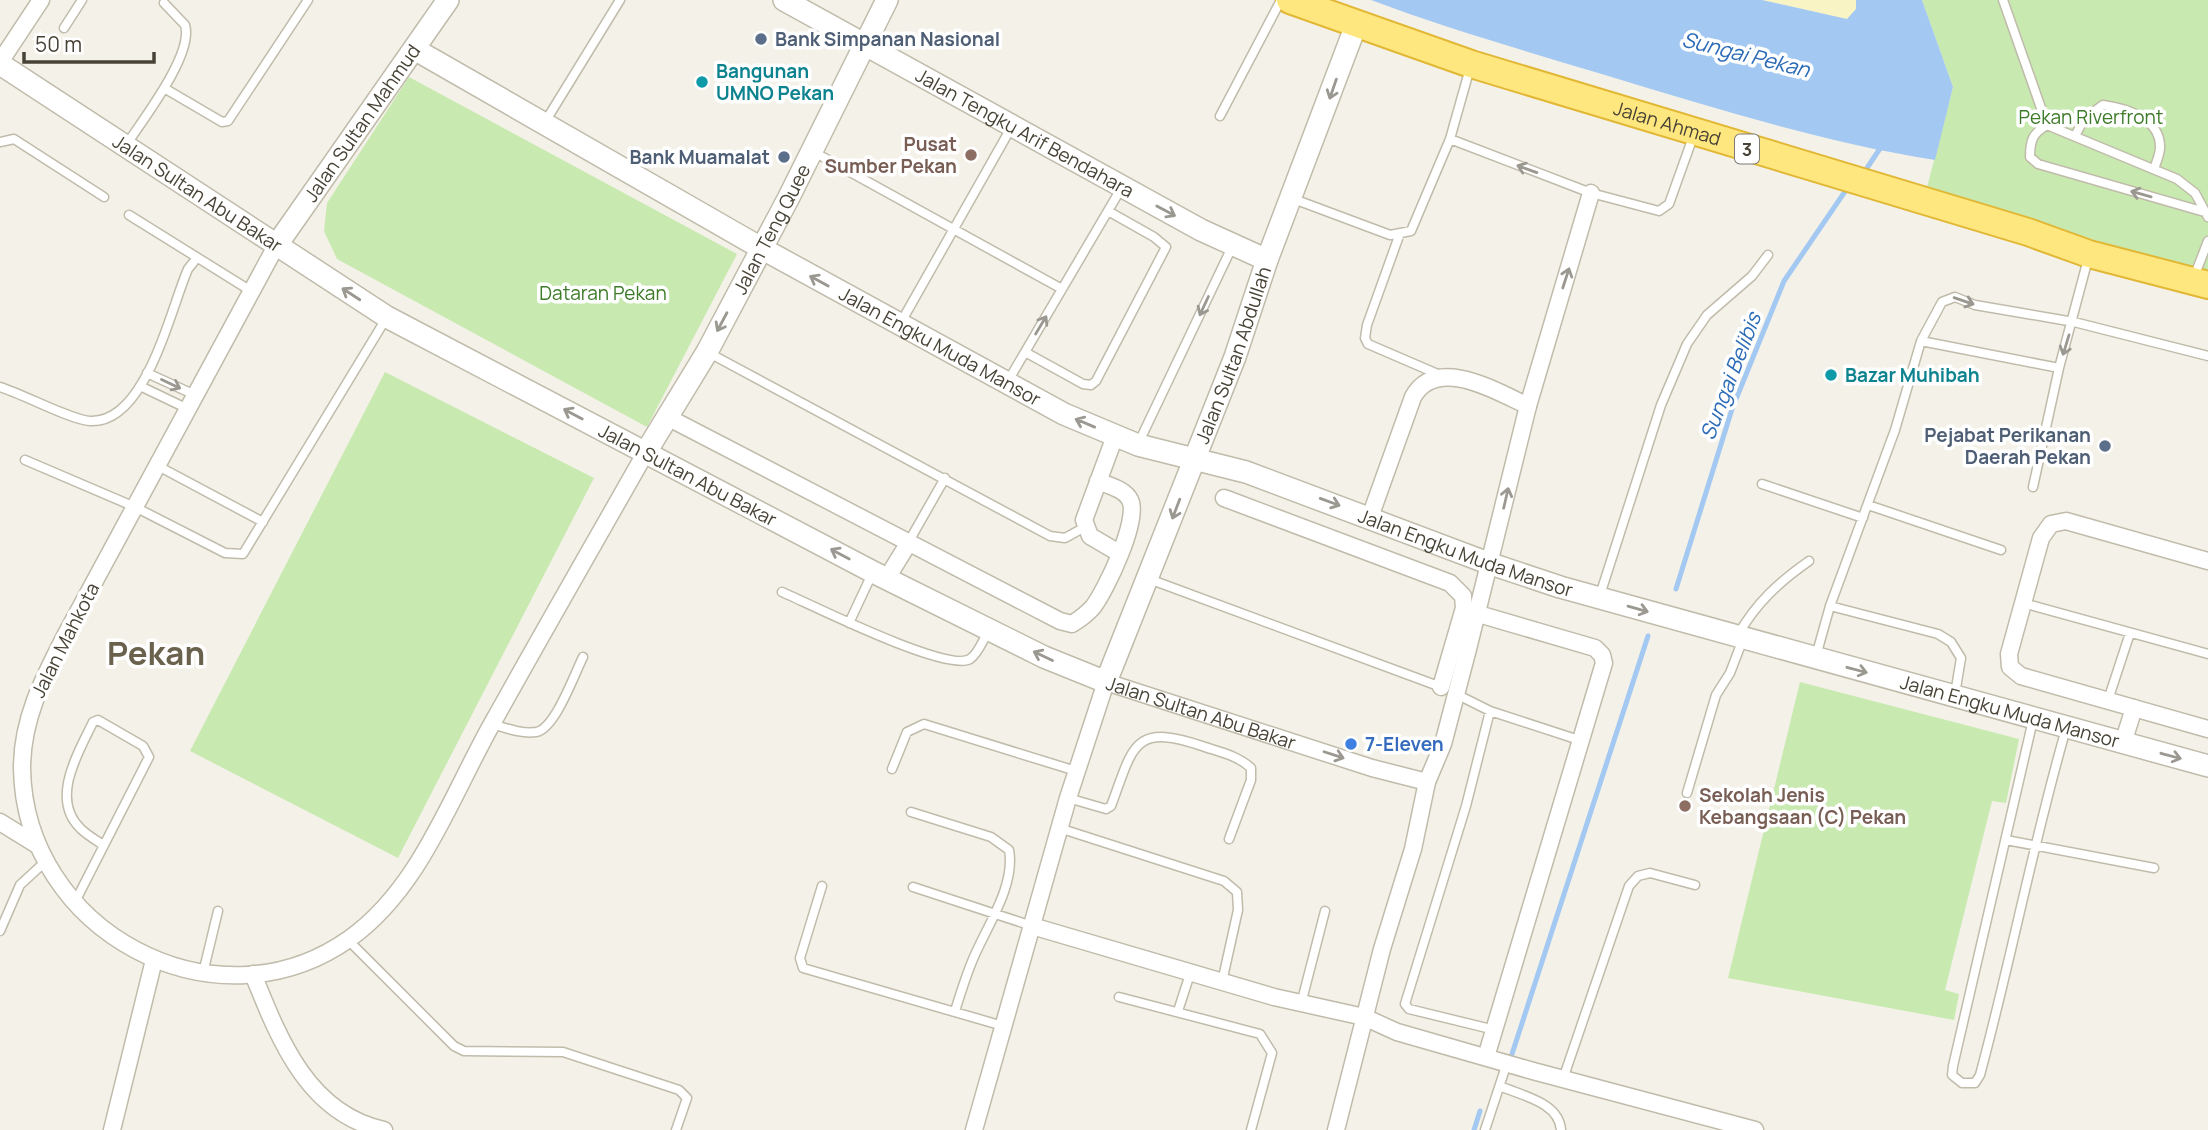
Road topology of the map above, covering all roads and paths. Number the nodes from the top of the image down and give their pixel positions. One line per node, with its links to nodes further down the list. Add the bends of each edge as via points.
1 (41, 0): 16 (street)
2 (82, 0): 13 (lane)
3 (308, 0): 18 (lane, via 228,121 222,122)
4 (448, 0): 15 (street, Jalan Sultan Mahmud)
5 (620, 0): 20 (lane)
6 (784, 0): 14 (street, Jalan Tengku Arif Bendahara)
7 (887, 0): 14 (street, Jalan Teng Quee)
8 (1281, 0): 19 (lane)
9 (1290, 0): 12 (highway, Jalan Ahmad / 3)
10 (2003, 0): 22 (lane)
11 (164, 3): 18 (lane, via 188,33)
12 (1356, 25): 17 (highway, Jalan Ahmad / 3); 33 (street, Jalan Sultan Abdullah, one-way to 33)
13 (64, 28)
14 (866, 45): 21 (street, Jalan Tengku Arif Bendahara); 28 (street, Jalan Teng Quee)
15 (416, 50): 20 (street, Jalan Engku Muda Mansor); 41 (street, Jalan Sultan Mahmud)
16 (0, 63): 27 (street, Jalan Sultan Abu Bakar)
17 (1471, 64): 23 (highway, Jalan Ahmad / 3); 25 (lane)
18 (164, 88): 27 (lane)
19 (1220, 116)
20 (543, 125): 42 (street, Jalan Engku Muda Mansor)
21 (1013, 125): 30 (street, Jalan Tengku Arif Bendahara); 37 (lane)
22 (2047, 125): 24 (lane); 35 (lane, one-way to 22, via 2038,164 2030,157 2030,145 2034,132)
23 (1694, 133): 31 (lane, via 1668,204 1659,211); 43 (highway, Jalan Ahmad / 3)
24 (2075, 136): 29 (lane); 29 (lane, via 2084,119 2103,105 2124,108 2153,128 2161,146)
25 (1450, 139): 31 (lane, one-way to 25); 38 (lane, via 1411,231)
26 (0, 142): 32 (lane, via 14,139)
27 (125, 146): 41 (street, Jalan Sultan Abu Bakar)
28 (813, 151): 37 (lane); 42 (street, Jalan Teng Quee)
29 (2154, 169): 35 (lane, via 2194,192)
30 (1122, 187): 34 (lane); 40 (street, Jalan Tengku Arif Bendahara, one-way to 40)
31 (1591, 193): 64 (street, one-way to 31)
32 (104, 197)
33 (1291, 198): 38 (lane); 46 (street, Jalan Sultan Abdullah)
34 (1108, 211): 48 (lane); 55 (lane, via 1166,247 1101,372 1091,386 1083,384)
35 (2207, 214)
36 (129, 215): 45 (lane)
37 (954, 229): 48 (lane); 52 (lane)
38 (1399, 236): 59 (lane, via 1365,338 1368,344)
39 (2208, 241): 47 (lane)
40 (1233, 244): 46 (street, Jalan Tengku Arif Bendahara); 67 (lane, one-way to 67)
41 (276, 246): 49 (street, Jalan Mahkota); 50 (street, Jalan Sultan Abu Bakar, one-way to 41)
42 (761, 248): 52 (street, Jalan Engku Muda Mansor, one-way to 42); 54 (street, Jalan Teng Quee, one-way to 54)
43 (2090, 254): 47 (highway, Jalan Ahmad / 3); 51 (lane)
44 (1768, 255): 96 (lane, via 1752,276 1707,315 1687,344 1661,405)
45 (196, 259): 49 (lane); 58 (lane, via 172,305)
46 (1268, 260): 70 (street, Jalan Sultan Abdullah)
47 (2200, 283)
48 (1062, 289): 55 (lane, one-way to 48)
49 (251, 291): 63 (street, Jalan Mahkota)
50 (387, 317): 68 (street, Jalan Sultan Abu Bakar, one-way to 50); 83 (lane)
51 (2074, 322): 53 (lane, one-way to 51, via 1942,302 1949,298); 56 (lane); 57 (lane, one-way to 57)
52 (900, 325): 60 (street, Jalan Engku Muda Mansor)
53 (1921, 341): 57 (lane); 78 (lane)
54 (706, 352): 65 (street, Jalan Teng Quee); 72 (lane)
55 (1024, 352): 60 (lane)
56 (2208, 356)
57 (2059, 368): 76 (lane)
58 (147, 373): 61 (lane); 63 (lane, one-way to 63)
59 (1441, 375): 64 (street); 81 (street, via 1420,385 1413,397)
60 (1006, 384): 66 (street, Jalan Engku Muda Mansor, one-way to 60)
61 (140, 386): 62 (lane, via 130,404 109,420 88,422); 63 (lane)
62 (0, 387)
63 (191, 402): 71 (street, Jalan Mahkota)
64 (1528, 406): 91 (street, one-way to 64)
65 (669, 418): 68 (street, Jalan Teng Quee); 86 (street)
66 (1115, 436): 67 (street, Jalan Engku Muda Mansor); 73 (street)
67 (1138, 445): 70 (street, Jalan Engku Muda Mansor)
68 (646, 452): 93 (street, Jalan Sultan Abu Bakar, one-way to 68); 114 (street, Jalan Mahkota)
69 (25, 460): 79 (lane)
70 (1195, 460): 75 (street, Jalan Engku Muda Mansor); 94 (street, Jalan Sultan Abdullah, one-way to 94)
71 (158, 466): 79 (street, Jalan Mahkota); 83 (lane)
72 (945, 478): 84 (lane, via 1050,537 1065,538); 86 (lane)
73 (1098, 481): 84 (street); 88 (street, via 1123,492 1132,507)
74 (1762, 484): 82 (lane)
75 (1284, 485): 80 (street); 81 (street, Jalan Engku Muda Mansor, one-way to 81)
76 (2033, 487)
77 (1224, 498): 80 (street)
78 (1868, 505): 82 (lane); 87 (lane)
79 (135, 508): 83 (lane, via 232,555 247,552); 130 (street, Jalan Mahkota, via 37,690 29,715 24,794)
80 (1274, 515): 92 (street)
81 (1370, 517): 85 (street, Jalan Engku Muda Mansor)
82 (1863, 517): 98 (lane)
83 (263, 522)
84 (1085, 527): 88 (street, via 1090,536)
85 (1426, 541): 91 (street, Jalan Engku Muda Mansor); 92 (street)
86 (908, 544): 88 (street, via 1072,624 1093,606); 93 (street)
87 (2001, 550)
88 (1119, 553)
89 (1809, 561): 103 (lane, via 1779,581 1750,614)
90 (2208, 561): 97 (street, via 2066,521 2051,524 2041,538)
91 (1489, 564): 96 (street, Jalan Engku Muda Mansor); 99 (street)
92 (1416, 569): 108 (street, via 1450,583 1463,596)
93 (880, 575): 100 (lane); 101 (street, Jalan Sultan Abu Bakar)
94 (1149, 579): 107 (street, Jalan Sultan Abdullah); 108 (lane)
95 (782, 592): 100 (lane)
96 (1599, 598): 103 (street, Jalan Engku Muda Mansor, one-way to 103)
97 (2022, 603): 102 (lane); 110 (street, via 2010,667 2021,676)
98 (1830, 606): 106 (lane); 109 (lane, via 1938,634 1951,642 1961,658)
99 (1475, 612): 108 (street); 117 (street, via 1586,645 1602,654 1602,673)
100 (849, 623): 101 (lane, via 901,645 963,661 972,659)
101 (989, 630): 107 (street, Jalan Sultan Abu Bakar, one-way to 101)
102 (2130, 633): 104 (lane); 110 (lane)
103 (1740, 638): 106 (street, Jalan Engku Muda Mansor); 123 (lane, via 1730,673 1716,695)
104 (2208, 654)
105 (583, 657): 114 (lane, via 550,724 539,732 523,733)
106 (1815, 659): 109 (street, Jalan Engku Muda Mansor, one-way to 109)
107 (1106, 682): 121 (street); 122 (street, Jalan Sultan Abu Bakar, one-way to 122)
108 (1448, 690): 112 (lane); 122 (street, via 1443,744)
109 (1954, 696): 113 (street, Jalan Engku Muda Mansor)
110 (2108, 701): 111 (street)
111 (2134, 708): 116 (street); 118 (street)
112 (1490, 710): 117 (lane); 156 (lane, via 1466,806 1405,1004 1409,1009)
113 (2034, 717): 115 (street, Jalan Engku Muda Mansor); 129 (lane)
114 (492, 724): 144 (street, Jalan Mahkota, via 415,866 386,908)
115 (2067, 727): 118 (street, Jalan Engku Muda Mansor); 132 (lane)
116 (2208, 729)
117 (1582, 741): 156 (street)
118 (2123, 743): 119 (street, Jalan Engku Muda Mansor, one-way to 119)
119 (2208, 766)
120 (892, 769): 121 (lane, via 907,732 924,724)
121 (1076, 771): 124 (street)
122 (1427, 782): 154 (street, via 1413,849)
123 (1687, 793)
124 (1068, 797): 127 (street); 128 (lane, via 1106,809 1132,752 1143,740 1173,736 1242,760 1251,768 1251,780)
125 (911, 812): 141 (lane, via 991,837 1009,850 1012,863)
126 (0, 822): 130 (street)
127 (1059, 828): 142 (street); 149 (lane, via 1224,881 1237,892 1238,910)
128 (1229, 839)
129 (2006, 840): 132 (lane); 132 (lane, via 1953,1066 1952,1075 1969,1085 1980,1075)
130 (37, 845): 133 (street, Jalan Mahkota)
131 (103, 845): 131 (lane, via 149,757 143,746 98,720 69,772 67,785 79,828); 138 (lane)
132 (2038, 846): 134 (lane)
133 (46, 861): 138 (street, Jalan Mahkota); 143 (lane, via 20,884)
134 (2154, 868)
135 (1695, 885): 159 (lane, via 1650,873 1638,876 1629,886)
136 (822, 886): 152 (lane, via 800,958 803,968)
137 (913, 887): 141 (lane)
138 (75, 903): 145 (street, Jalan Mahkota, via 117,941)
139 (218, 911): 146 (lane)
140 (1325, 911): 151 (lane)
141 (992, 914): 142 (lane); 152 (lane)
142 (1032, 926): 148 (street); 155 (street)
143 (0, 931)
144 (348, 940): 147 (street, Jalan Mahkota, via 303,963); 163 (lane, via 454,1046 464,1051 563,1052 679,1090 687,1098)
145 (154, 960): 146 (street, Jalan Mahkota); 161 (street)
146 (203, 973): 147 (street, Jalan Mahkota)
147 (253, 974): 162 (street, via 289,1055 316,1092 341,1114)
148 (1190, 974): 149 (street); 153 (lane)
149 (1222, 982): 151 (street)
150 (1119, 997): 153 (lane)
151 (1301, 1004): 154 (street)
152 (955, 1011): 155 (lane)
153 (1178, 1011): 165 (lane, via 1260,1034 1268,1042 1271,1064)
154 (1364, 1017): 157 (street, via 1397,1032); 166 (street)
155 (1003, 1026): 164 (street)
156 (1495, 1030): 157 (street)
157 (1486, 1057): 158 (street)
158 (1507, 1063): 159 (street); 160 (lane)
159 (1563, 1079): 169 (street)
160 (1500, 1086): 167 (lane); 168 (lane, via 1553,1110)
161 (112, 1130)
162 (384, 1130)
163 (676, 1130)
164 (974, 1130)
165 (1251, 1130)
166 (1336, 1130)
167 (1485, 1130)
168 (1561, 1130)
169 (1755, 1130)

